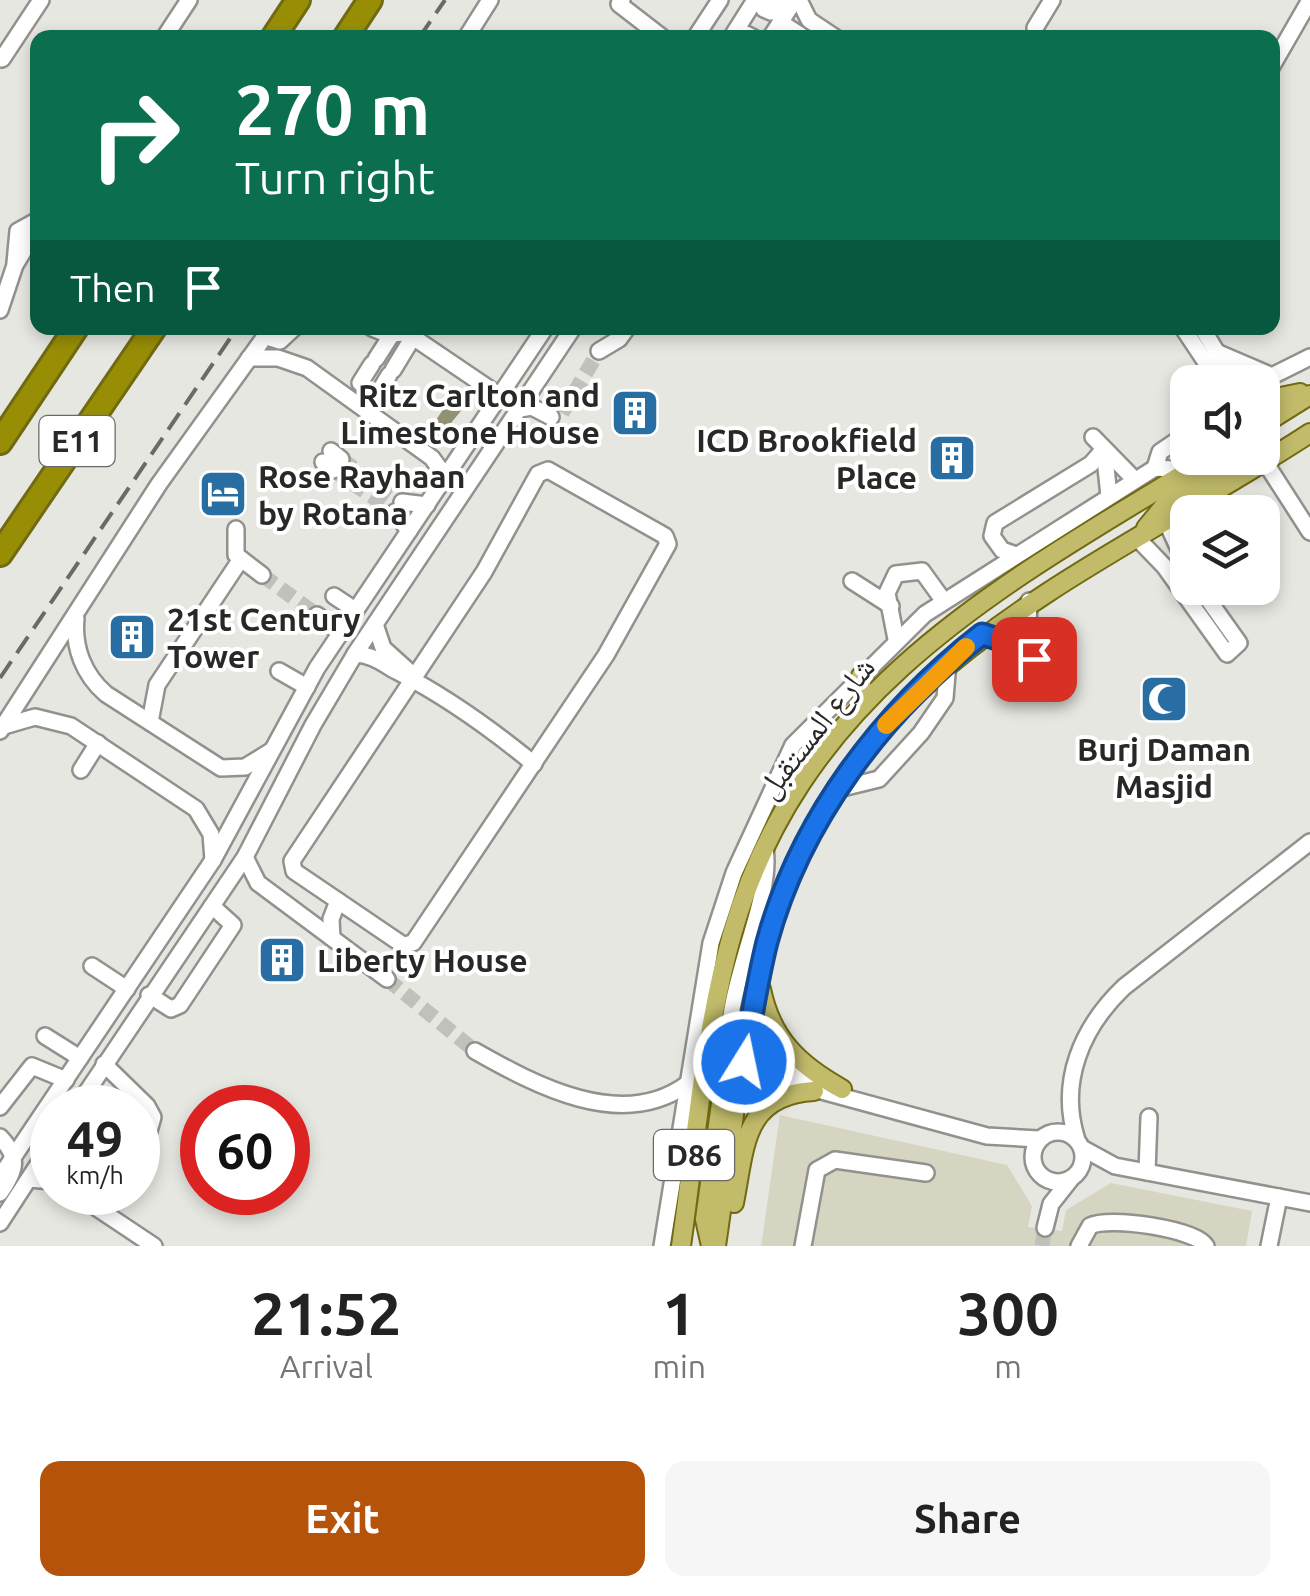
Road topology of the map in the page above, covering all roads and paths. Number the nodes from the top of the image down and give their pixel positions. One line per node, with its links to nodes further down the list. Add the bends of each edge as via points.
1 (41, 0): 25 (street)
2 (189, 0): 15 (street)
3 (298, 0): 16 (highway)
4 (370, 0): 17 (highway)
5 (490, 0): 18 (street)
6 (720, 0): 20 (street)
7 (755, 0): 21 (street)
8 (765, 0): 9 (street, via 768,12)
9 (783, 0)
10 (797, 0): 22 (street); 23 (street, via 808,20)
11 (1052, 0): 14 (street)
12 (1310, 0): 24 (street)
13 (618, 2): 19 (street)
14 (1035, 28)
15 (169, 30)
16 (278, 30)
17 (350, 30)
18 (471, 30)
19 (653, 30)
20 (700, 30)
21 (735, 30)
22 (778, 30)
23 (824, 30)
24 (1280, 52)
25 (2, 59)
26 (30, 234): 27 (street)
27 (9, 261): 28 (street)
28 (0, 310)
29 (71, 335): 58 (highway, E11)
30 (149, 335): 78 (highway, E11)
31 (266, 335): 42 (street)
32 (391, 335): 47 (street)
33 (410, 335): 39 (street)
34 (540, 335): 49 (street)
35 (569, 335): 48 (street)
36 (622, 335): 40 (street)
37 (1188, 335): 44 (street)
38 (1206, 335): 41 (street)
39 (413, 337): 49 (street); 51 (street)
40 (599, 351)
41 (1216, 352): 43 (street, via 1272,376); 45 (street)
42 (249, 358): 68 (street, via 284,360 318,374 432,458); 92 (street)
43 (1310, 358)
44 (1208, 365)
45 (1224, 365)
46 (489, 375): 49 (street)
47 (360, 383)
48 (534, 386): 53 (street); 53 (street, via 553,414)
49 (502, 391): 56 (street)
50 (1310, 393): 52 (main road); 55 (main road)
51 (376, 397)
52 (1280, 398)
53 (520, 408): 94 (street)
54 (468, 411): 56 (street)
55 (1280, 413)
56 (482, 421): 68 (street)
57 (1310, 433): 61 (main road, شارع المستقبل / D86)
58 (0, 442)
59 (1099, 443): 69 (street); 70 (street); 79 (street, via 1091,464 995,523 997,546)
60 (1170, 445): 62 (street)
61 (1280, 452)
62 (1155, 468): 63 (street); 69 (street)
63 (1170, 469)
64 (1181, 475): 106 (main road, شارع المستقبل / D86, via 981,600)
65 (1215, 475): 77 (main road, via 1165,505)
66 (1243, 475): 72 (main road, شارع المستقبل / D86)
67 (1273, 475): 76 (street)
68 (445, 476): 71 (street)
69 (1134, 480): 70 (street)
70 (1109, 496): 79 (street)
71 (426, 505): 75 (street); 75 (street, via 399,507)
72 (1166, 521): 74 (street); 77 (main road, شارع المستقبل / D86)
73 (236, 528): 80 (street)
74 (1170, 530)
75 (409, 531): 90 (street)
76 (1310, 532)
77 (1141, 536): 81 (street); 86 (main road, شارع المستقبل / D86)
78 (0, 554)
79 (1016, 554): 85 (street)
80 (240, 559): 82 (street); 103 (street)
81 (1170, 574)
82 (262, 575)
83 (852, 580): 87 (street)
84 (334, 596): 90 (street)
85 (943, 600): 87 (street, via 929,576 910,570 892,578); 93 (street)
86 (1029, 601): 96 (main road, شارع المستقبل / D86); 96 (street, via 1030,655)
87 (890, 605): 93 (street); 97 (street)
88 (1192, 605): 89 (street, via 1227,654 1239,643)
89 (1212, 605)
90 (355, 610): 95 (street)
91 (317, 615): 95 (street)
92 (76, 617): 105 (street, via 88,673); 108 (street)
93 (917, 621): 97 (street)
94 (375, 624): 98 (street); 101 (street, via 384,648)
95 (341, 632): 104 (street)
96 (982, 634): 99 (main road, شارع المستقبل / D86)
97 (896, 639): 102 (street)
98 (355, 654): 101 (street); 116 (street)
99 (948, 662): 113 (main road, شارع المستقبل / D86); 113 (street, via 945,698 922,733 879,779)
100 (279, 671): 104 (street)
101 (414, 676): 111 (street); 111 (street, via 540,472 551,472 665,536 667,547 621,632); 118 (street, via 292,861 294,871)
102 (861, 676): 106 (main road); 134 (street, via 794,744 734,872 705,968)
103 (157, 685): 105 (street); 107 (street)
104 (307, 687): 110 (street)
105 (125, 706): 107 (street)
106 (862, 706): 115 (main road, شارع المستقبل / D86, via 806,779)
107 (150, 722): 110 (street, via 221,768 246,767)
108 (2, 728): 109 (street, via 25,718 55,718)
109 (98, 743): 112 (street); 117 (street, via 196,809 210,834)
110 (274, 748): 117 (street)
111 (534, 764): 118 (street, via 410,945)
112 (81, 770)
113 (838, 788): 123 (main road, شارع المستقبل / D86, via 790,877)
114 (1310, 842): 140 (street, via 1109,1001 1078,1053)
115 (765, 848): 127 (street, via 766,884 746,950); 138 (main road, شارع المستقبل / D86, via 732,933)
116 (244, 857): 119 (street); 120 (street, via 252,877)
117 (213, 860): 125 (street)
118 (333, 898): 120 (street); 121 (street)
119 (212, 906): 126 (street); 126 (street, via 233,925 180,1005 173,1009)
120 (300, 914): 121 (street)
121 (332, 938): 124 (street)
122 (92, 966): 125 (street)
123 (760, 972): 127 (main road, شارع المستقبل / D86); 137 (main road, via 766,1010 784,1045)
124 (386, 979)
125 (127, 988): 130 (street)
126 (149, 995): 131 (street)
127 (741, 1030): 132 (main road, شارع المستقبل / D86)
128 (45, 1036): 130 (street)
129 (475, 1051): 134 (street, via 573,1097 642,1102)
130 (80, 1058): 133 (street)
131 (104, 1064): 135 (street); 136 (street)
132 (740, 1066): 137 (street); 138 (street); 139 (street); 168 (main road, شارع المستقبل / D86)
133 (66, 1080): 142 (street, via 32,1066); 148 (street)
134 (687, 1084): 161 (street)
135 (91, 1085)
136 (126, 1085)
137 (842, 1089): 141 (street)
138 (706, 1091): 149 (main road, شارع المستقبل / D86); 168 (main road, via 716,1082 723,1089 705,1219)
139 (814, 1091): 141 (street); 168 (main road, via 780,1098 752,1123)
140 (1070, 1093): 145 (street); 147 (street)
141 (875, 1104): 144 (street)
142 (0, 1106)
143 (1149, 1118): 152 (street)
144 (987, 1136): 145 (street); 151 (street)
145 (1044, 1136): 147 (street, via 1064,1132); 151 (street)
146 (0, 1137): 148 (street)
147 (1080, 1144): 150 (street); 154 (street, via 1083,1162)
148 (15, 1154): 155 (street); 157 (street, via 14,1173)
149 (693, 1163): 161 (main road, via 679,1203); 167 (main road, شارع المستقبل / D86)
150 (1115, 1166): 152 (street); 154 (street)
151 (1036, 1168): 154 (street, via 1055,1182); 154 (street, via 1046,1221)
152 (1147, 1172): 158 (street)
153 (926, 1173): 169 (street, via 826,1162 817,1170)
154 (1074, 1176)
155 (0, 1177)
156 (29, 1179): 160 (street)
157 (0, 1193)
158 (1278, 1197): 159 (street); 172 (street)
159 (1310, 1203)
160 (5, 1209): 163 (street)
161 (667, 1212): 166 (street)
162 (102, 1215): 164 (street)
163 (0, 1222)
164 (135, 1241): 165 (street)
165 (154, 1246)
166 (662, 1246)
167 (681, 1246)
168 (716, 1246)
169 (803, 1246)
170 (1079, 1246): 171 (street, via 1090,1226 1112,1220 1196,1236)
171 (1206, 1246)
172 (1269, 1246)

